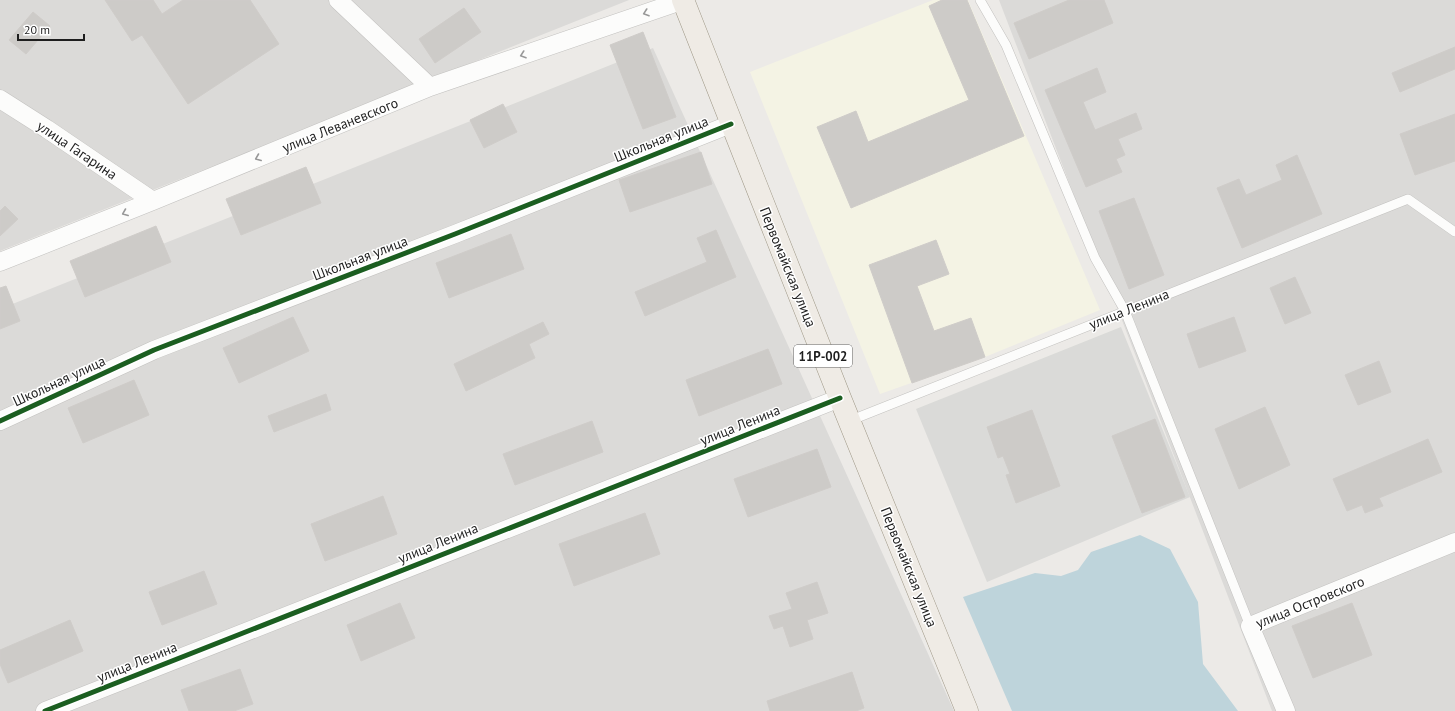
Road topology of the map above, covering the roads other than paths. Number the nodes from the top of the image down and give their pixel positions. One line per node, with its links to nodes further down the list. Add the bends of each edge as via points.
1 (338, 0): 4 (street)
2 (683, 0): 4 (street, улица Леваневского, one-way to 4); 6 (main road, Первомайская улица / 11Р-002)
3 (980, 0): 10 (lane, via 1006,45 1095,258)
4 (430, 87): 7 (street, улица Леваневского, one-way to 7)
5 (0, 99): 7 (street, улица Гагарина)
6 (731, 124): 11 (main road, Первомайская улица / 11Р-002); 12 (street, Школьная улица, via 154,350)
7 (153, 201): 9 (street, улица Леваневского, one-way to 9)
8 (1455, 232): 10 (lane, улица Ленина, via 1408,199)
9 (0, 262)
10 (1125, 311): 13 (lane, улица Ленина); 15 (lane)
11 (840, 398): 13 (main road, Первомайская улица / 11Р-002); 16 (street, улица Ленина)
12 (0, 421)
13 (849, 421): 17 (main road, Первомайская улица / 11Р-002)
14 (1455, 542): 15 (street, улица Островского)
15 (1250, 626): 18 (street, улица Островского)
16 (45, 711)
17 (967, 711)
18 (1286, 711)

